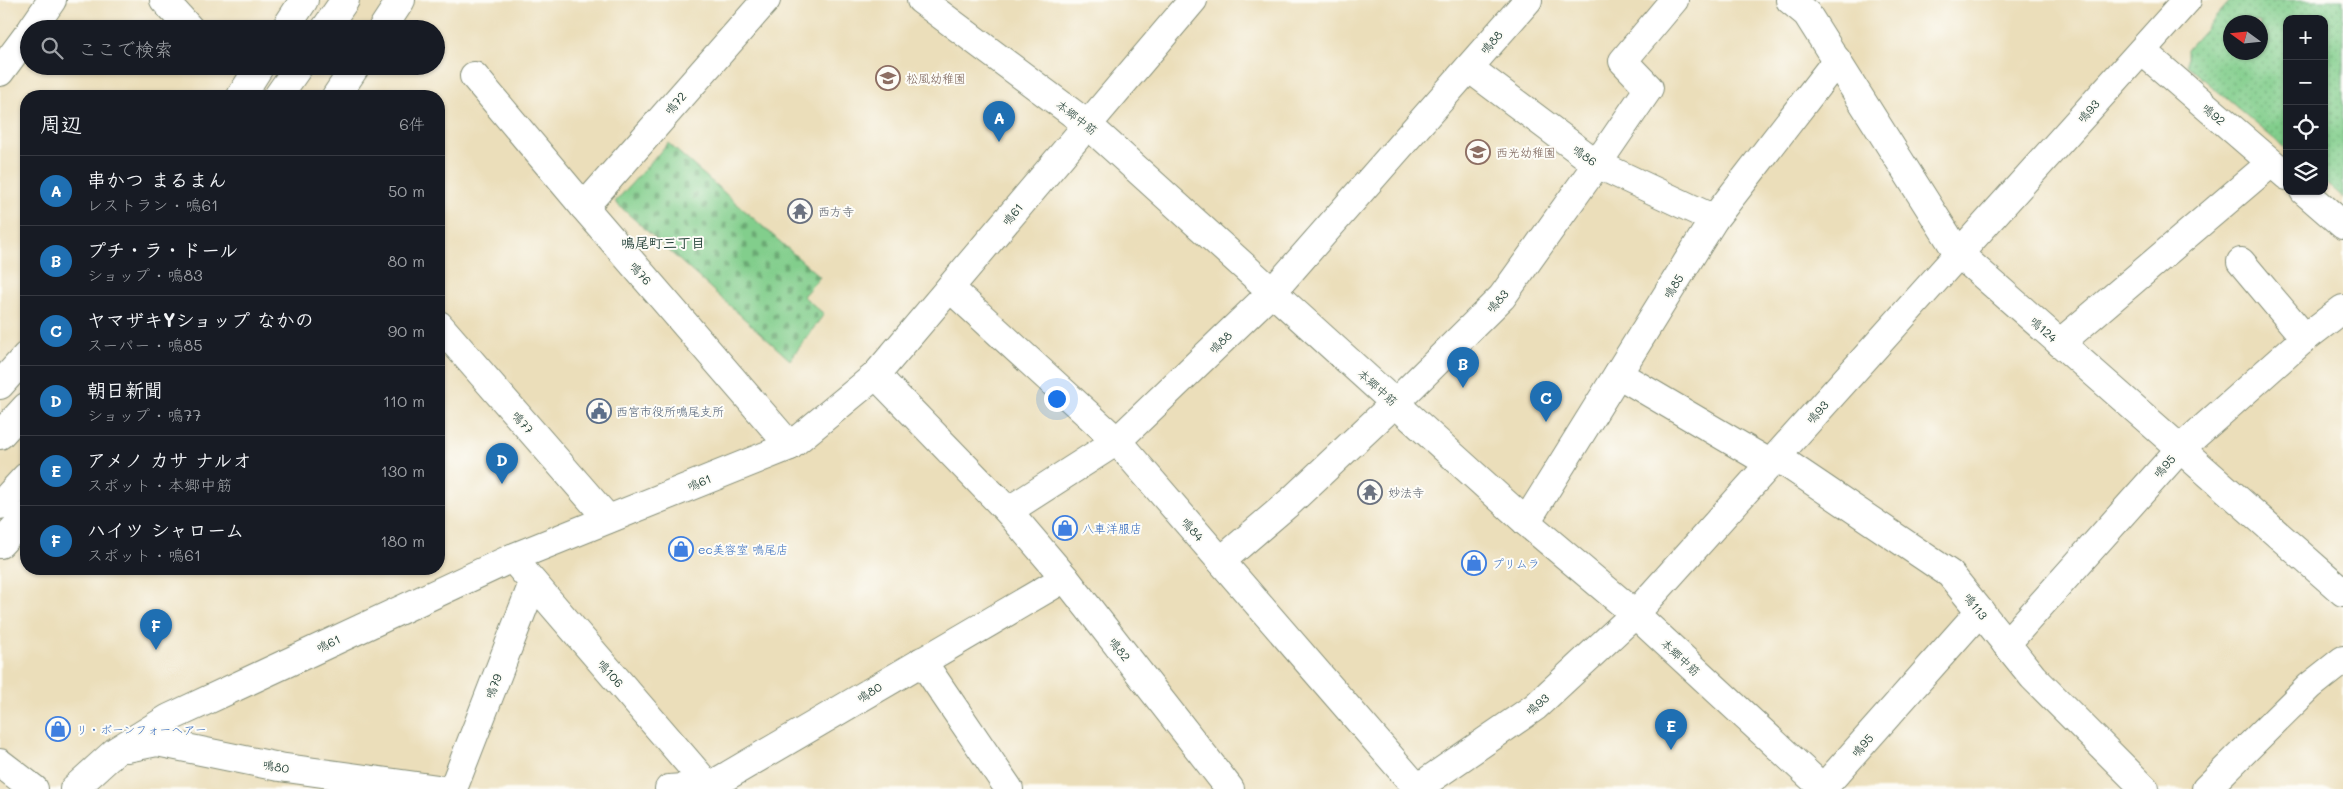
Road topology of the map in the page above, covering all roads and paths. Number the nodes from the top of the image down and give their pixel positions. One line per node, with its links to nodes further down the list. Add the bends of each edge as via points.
1 (52, 0): 14 (main road)
2 (164, 0): 15 (main road)
3 (304, 0): 16 (main road)
4 (344, 0): 17 (main road)
5 (402, 0): 18 (main road)
6 (422, 0): 19 (main road)
7 (766, 0): 38 (main road, 鳴72)
8 (921, 0): 34 (main road, 本郷中筋)
9 (1193, 0): 34 (main road, 鳴61)
10 (1528, 0): 23 (main road, 鳴88)
11 (1674, 0): 35 (main road, 鳴83, via 1623,61 1649,88)
12 (2187, 0): 21 (main road, 鳴93)
13 (1805, 5): 22 (main road, 鳴124)
14 (38, 20)
15 (182, 20)
16 (291, 20)
17 (331, 20)
18 (388, 20)
19 (409, 20)
20 (20, 45): 24 (main road)
21 (2142, 51): 36 (main road, 鳴92); 41 (main road, 鳴93)
22 (1837, 60): 39 (main road, 鳴85); 41 (main road, 鳴124)
23 (1469, 68): 35 (main road, 鳴86); 44 (main road, 鳴88)
24 (0, 72)
25 (254, 75): 30 (main road)
26 (293, 75): 31 (main road)
27 (350, 75): 32 (main road)
28 (372, 75): 33 (main road)
29 (474, 76): 38 (main road, 鳴76)
30 (244, 90)
31 (282, 90)
32 (340, 90)
33 (362, 90)
34 (1087, 124): 43 (main road, 鳴61); 44 (main road, 本郷中筋)
35 (1597, 164): 39 (main road, 鳴86); 53 (main road, 鳴83, via 1502,297)
36 (2279, 170): 48 (main road)
37 (2309, 195): 40 (main road)
38 (584, 207): 57 (main road, 鳴76)
39 (1714, 220): 50 (main road, 鳴85)
40 (2343, 225)
41 (1958, 253): 48 (main road, 鳴124); 59 (main road, 鳴93)
42 (2240, 262): 47 (main road)
43 (950, 288): 51 (main road, 鳴61); 56 (main road, 鳴84)
44 (1273, 291): 53 (main road, 本郷中筋); 56 (main road, 鳴88)
45 (2343, 309): 47 (main road, 鳴95)
46 (445, 332): 63 (main road, 鳴77)
47 (2305, 338): 58 (main road, 鳴95)
48 (2060, 343): 58 (main road, 鳴124)
49 (20, 363): 52 (main road)
50 (1618, 374): 59 (main road, 鳴113); 65 (main road, 鳴85)
51 (876, 375): 57 (main road, 鳴61); 62 (main road)
52 (0, 385)
53 (1395, 403): 65 (main road, 本郷中筋); 68 (main road, 鳴83, via 1291,501)
54 (20, 413): 55 (main road)
55 (0, 435)
56 (1117, 441): 62 (main road, 鳴88); 68 (main road, 鳴84)
57 (790, 446): 63 (main road, 鳴61)
58 (2180, 448): 71 (main road, 鳴124); 74 (main road, 鳴95)
59 (1774, 461): 72 (main road, 鳴113, via 1950,574); 73 (main road, 鳴93)
60 (20, 483): 61 (main road)
61 (0, 505)
62 (1008, 511): 69 (main road, 鳴82)
63 (608, 519): 67 (main road, 鳴61)
64 (20, 522): 66 (main road)
65 (1526, 522): 73 (main road, 本郷中筋)
66 (0, 544)
67 (512, 558): 70 (main road, 鳴106); 77 (main road, 鳴61, via 169,718)
68 (1221, 561): 87 (main road, 鳴84)
69 (1065, 578): 76 (main road, 鳴80); 86 (main road, 鳴82)
70 (533, 583): 79 (main road, 鳴106); 83 (main road, 鳴79)
71 (2343, 592)
72 (1980, 611): 74 (main road, 鳴113); 88 (main road, 鳴95)
73 (1635, 614): 87 (main road, 鳴93, via 1535,708); 88 (main road, 本郷中筋)
74 (2006, 644): 89 (main road, 鳴113, via 2032,677)
75 (2343, 660): 90 (main road, via 2310,686)
76 (922, 661): 79 (main road, 鳴80); 85 (main road)
77 (116, 751): 81 (main road, 鳴61); 82 (main road, 鳴80, via 157,742 279,767)
78 (0, 763): 80 (main road)
79 (710, 788): 84 (main road, 鳴80)
80 (34, 789)
81 (74, 789)
82 (438, 789)
83 (453, 789)
84 (668, 789)
85 (1009, 789)
86 (1230, 789)
87 (1417, 789)
88 (1824, 789)
89 (2145, 789)
90 (2206, 789)

